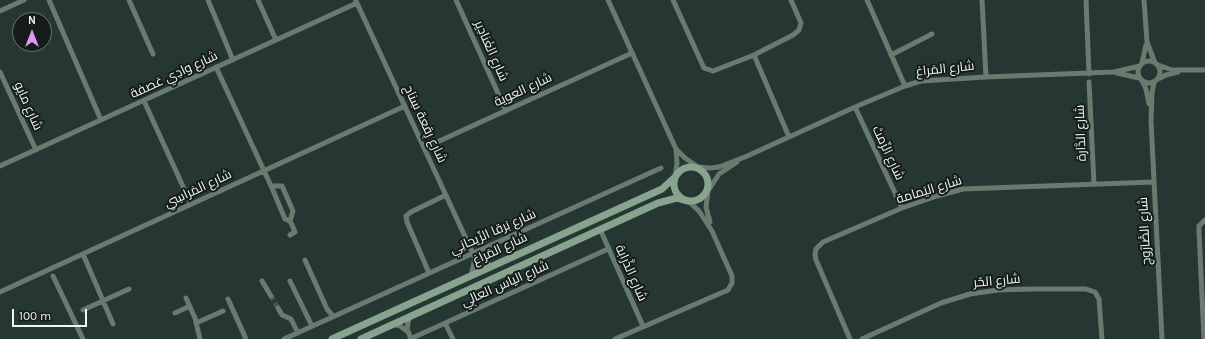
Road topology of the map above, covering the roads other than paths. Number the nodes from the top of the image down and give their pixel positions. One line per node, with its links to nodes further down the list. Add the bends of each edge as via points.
1 (24, 0): 15 (street)
2 (49, 0): 41 (street)
3 (129, 0): 20 (street)
4 (208, 0): 23 (street)
5 (258, 0): 17 (street)
6 (456, 0): 40 (street, شارع الغَنادِير)
7 (608, 0): 19 (street)
8 (673, 0): 21 (street, via 704,68 713,71)
9 (791, 0): 21 (street, via 798,16 799,30)
10 (867, 0): 22 (street)
11 (982, 0): 32 (street)
12 (1086, 0): 31 (street)
13 (1144, 0): 18 (street)
14 (357, 2): 17 (street, شارع وادِي عَصفة); 38 (street, شارع رِقعة سِناح)
15 (0, 11)
16 (932, 34): 22 (street)
17 (276, 40): 23 (street, شارع وادِي عَصفة)
18 (1147, 42): 24 (street); 25 (street)
19 (632, 53): 40 (street, شارع العوية); 45 (street)
20 (152, 54)
21 (754, 54): 43 (street)
22 (891, 55): 36 (street)
23 (233, 60): 26 (street, شارع وادِي عَصفة)
24 (1141, 64): 25 (street, via 1148,61); 30 (street, شارع المَراغ); 33 (street, via 1138,72)
25 (1156, 64): 27 (street, via 1172,70); 34 (street, via 1160,72)
26 (216, 67): 37 (street, شارع وادِي عَصفة); 51 (street)
27 (1185, 70): 28 (street); 34 (street)
28 (1205, 70)
29 (0, 72): 46 (street, شارع مايو)
30 (1114, 72): 31 (street, شارع المَراغ); 33 (street, شارع المَراغ)
31 (1089, 74): 32 (street, شارع المَراغ)
32 (986, 77): 36 (street, شارع المَراغ, via 937,79)
33 (1140, 79): 34 (street, via 1148,83); 42 (street, شارع الصَّارُوج, via 1148,96)
34 (1156, 80): 42 (street, شارع الصَّارُوج, via 1152,93)
35 (1090, 82): 54 (street, شارع الدَّارة)
36 (905, 86): 39 (street, شارع المَراغ)
37 (144, 101): 41 (street, شارع وادِي عَصفة); 59 (street)
38 (405, 106): 44 (street, شارع رِقعة سِناح); 51 (street, شارع المَراسِي)
39 (855, 107): 43 (street, شارع المَراغ); 60 (street, شارع الرِّمث)
40 (506, 111): 44 (street, شارع العوية)
41 (102, 120): 46 (street, شارع وادِي عَصفة)
42 (1151, 121): 53 (street, شارع الصَّارُوج)
43 (789, 137): 47 (street, شارع المَراغ)
44 (424, 148): 57 (street, شارع رِقعة سِناح)
45 (676, 149): 49 (street); 52 (street)
46 (36, 150): 48 (street, شارع وادِي عَصفة)
47 (745, 157): 49 (street, شارع المَراغ, via 710,168); 56 (street, شارع المَراغ, via 719,174)
48 (0, 166)
49 (698, 167): 52 (street, via 685,168); 56 (street, via 708,177)
50 (661, 168): 68 (street, شارع بَرقا الرِّيحانِي)
51 (264, 171): 55 (street); 59 (street, شارع المَراسِي)
52 (675, 177): 58 (street, via 678,195); 70 (street, شارع المَراغ, via 662,189)
53 (1154, 182): 54 (street, شارع اليَمامة); 110 (street, شارع الصَّارُوج)
54 (1094, 184): 60 (street, شارع اليَمامة, via 963,189)
55 (271, 186): 62 (street, via 285,219); 62 (street, via 282,186 293,211)
56 (708, 191): 58 (street, via 696,201); 64 (street, via 706,207)
57 (446, 195): 68 (street, شارع رِقعة سِناح); 71 (street, via 406,216)
58 (688, 201): 63 (street, شارع المَراغ, via 677,198 658,203); 64 (street, via 699,211)
59 (191, 204): 67 (street, شارع المَراسِي)
60 (902, 208): 107 (street, شارع اليَمامة, via 823,242 816,249 816,260)
61 (1205, 220): 74 (street, via 1199,226)
62 (290, 221): 65 (street, via 295,232)
63 (600, 229): 66 (street, شارع الذَّرابة); 89 (street, شارع المَراغ)
64 (712, 231): 95 (street, via 732,276 728,290)
65 (290, 235)
66 (608, 250): 93 (street, شارع الياس العالِي); 95 (street, شارع الذَّرابة)
67 (83, 254): 78 (street, شارع المَراسِي); 82 (street)
68 (474, 256): 70 (street); 71 (street, شارع بَرقا الرِّيحانِي); 73 (street)
69 (305, 260): 88 (street, via 327,309)
70 (492, 266): 73 (street, شارع المَراغ)
71 (429, 273): 88 (street, شارع بَرقا الرِّيحانِي)
72 (53, 276): 98 (street)
73 (471, 276): 102 (street, شارع المَراغ)
74 (1203, 280): 111 (street)
75 (262, 281): 79 (street)
76 (290, 282): 94 (street)
77 (129, 289): 82 (street)
78 (0, 292)
79 (271, 296)
80 (186, 298): 83 (street)
81 (228, 299): 100 (street)
82 (103, 301): 85 (street); 91 (street)
83 (190, 306): 87 (street); 90 (street)
84 (278, 308): 97 (street, via 282,315 291,319)
85 (83, 310)
86 (223, 311): 90 (street)
87 (175, 313)
88 (333, 316): 94 (street, شارع بَرقا الرِّيحانِي)
89 (409, 317): 92 (street, شارع المَراغ); 96 (street, شارع الياس العالِي)
90 (196, 323): 99 (street)
91 (113, 324)
92 (394, 324): 96 (street); 103 (street, شارع المَراغ)
93 (445, 324): 104 (street, شارع الياس العالِي); 105 (street)
94 (312, 326): 97 (street, شارع بَرقا الرِّيحانِي)
95 (643, 326): 106 (street)
96 (408, 332): 104 (street, شارع الياس العالِي)
97 (298, 333): 101 (street, شارع بَرقا الرِّيحانِي)
98 (83, 339)
99 (200, 339)
100 (246, 339)
101 (284, 339)
102 (332, 339)
103 (361, 339)
104 (411, 339)
105 (453, 339)
106 (615, 339)
107 (850, 339)
108 (862, 339): 109 (street, شارع الحُر, via 940,303 970,294 1033,289 1086,289 1095,292 1099,299)
109 (1102, 339)
110 (1162, 339)
111 (1204, 339)

